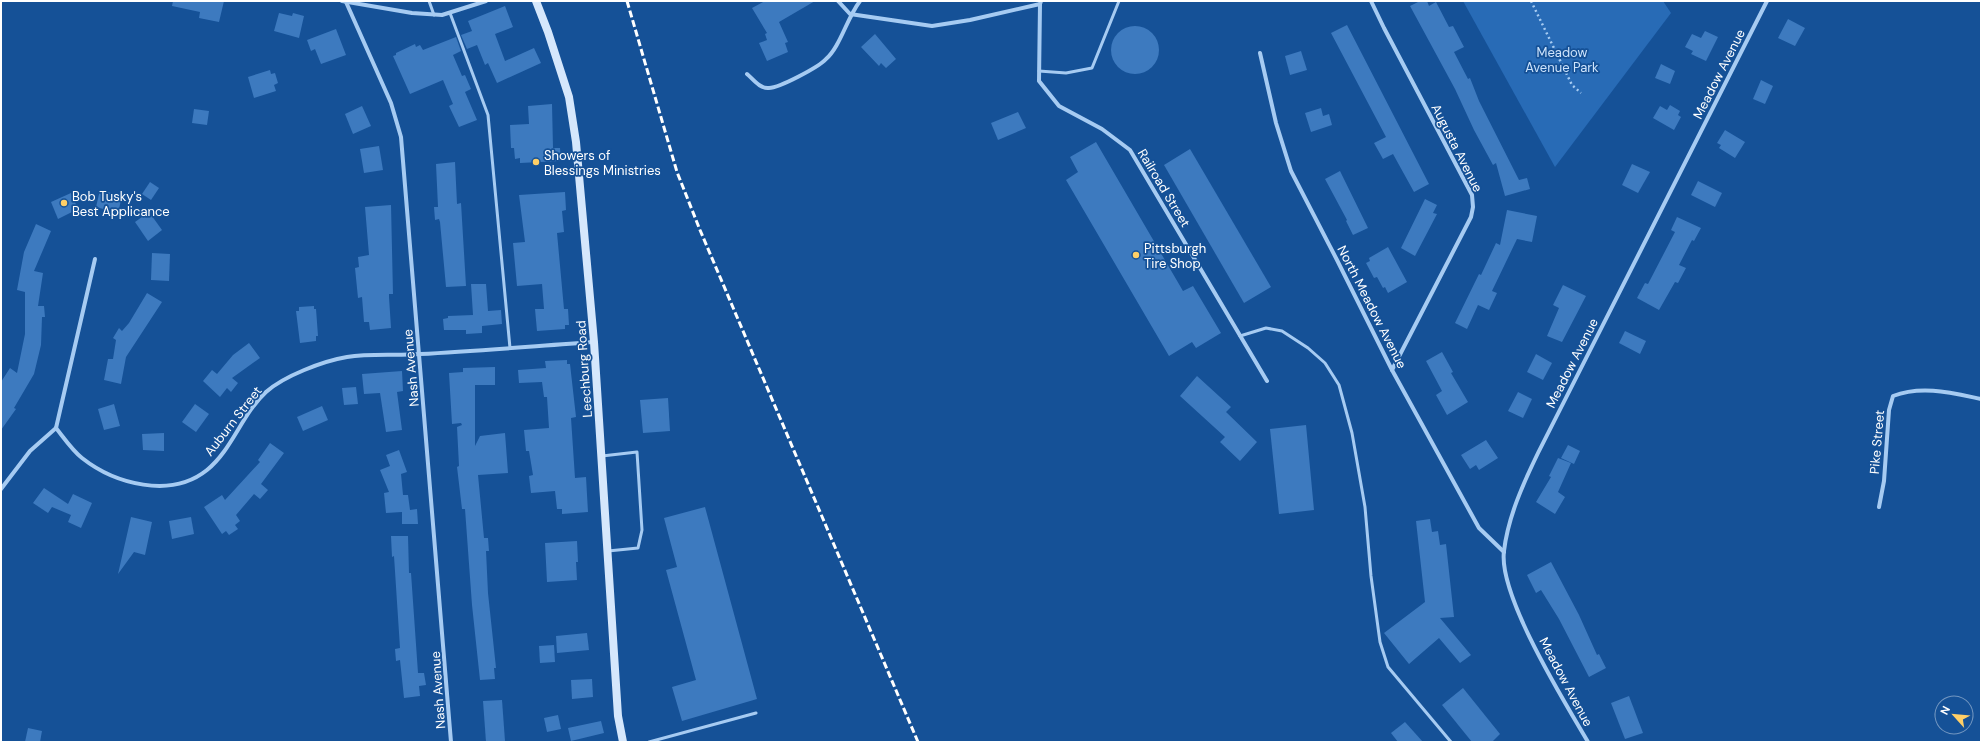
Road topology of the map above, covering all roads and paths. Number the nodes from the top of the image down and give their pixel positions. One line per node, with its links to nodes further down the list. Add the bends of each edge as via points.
1 (429, 1): 14 (lane)
2 (486, 1): 12 (street)
3 (536, 1): 21 (street, Leechburg Road, via 570,97)
4 (838, 1): 13 (street)
5 (860, 1): 13 (street)
6 (1119, 1): 16 (lane, via 1092,68 1066,73)
7 (1371, 1): 24 (street, Augusta Avenue, via 1472,195 1473,207)
8 (1532, 1): 18 (path, via 1572,86)
9 (1767, 1): 32 (street, Meadow Avenue, via 1538,453 1521,490)
10 (344, 2): 14 (street); 23 (street, Nash Avenue, via 391,103 401,137)
11 (1041, 3): 13 (street, Railroad Street, via 932,26); 16 (street, Railroad Street)
12 (450, 13): 14 (street); 22 (lane, via 488,115)
13 (850, 14): 17 (street, via 826,60 806,72 784,84 769,88 760,86)
14 (434, 15)
15 (1260, 53): 24 (street, North Meadow Avenue, via 1276,123 1291,171)
16 (1039, 70): 20 (street, Railroad Street, via 1039,81 1059,106 1102,129 1130,150)
17 (746, 74)
18 (1581, 93)
19 (94, 259): 27 (street)
20 (1240, 336): 25 (street, Railroad Street); 37 (lane, via 1266,328 1282,331 1326,363 1339,385 1352,433 1365,507 1380,642 1388,667)
21 (594, 342): 22 (street, Auburn Street); 28 (street, Leechburg Road)
22 (510, 348): 23 (street, Auburn Street)
23 (420, 354): 27 (street, Auburn Street, via 347,357 313,367 286,379 266,393 207,470 176,485 140,484 110,476 82,457); 34 (street, Nash Avenue)
24 (1392, 370): 32 (street, North Meadow Avenue, via 1479,528)
25 (1267, 381)
26 (1981, 399): 30 (street, Pike Street, via 1941,391 1906,392 1893,396 1889,410 1884,481)
27 (56, 428): 29 (street, via 30,451)
28 (602, 456): 31 (street, Leechburg Road); 31 (lane, via 637,452 642,530 638,548)
29 (1, 489)
30 (1879, 507)
31 (608, 551): 35 (street, Leechburg Road, via 618,716)
32 (1504, 552): 38 (street, Meadow Avenue, via 1506,578 1520,615 1551,679)
33 (756, 713): 36 (lane)
34 (452, 742)
35 (623, 742)
36 (649, 742)
37 (1451, 742)
38 (1588, 742)

